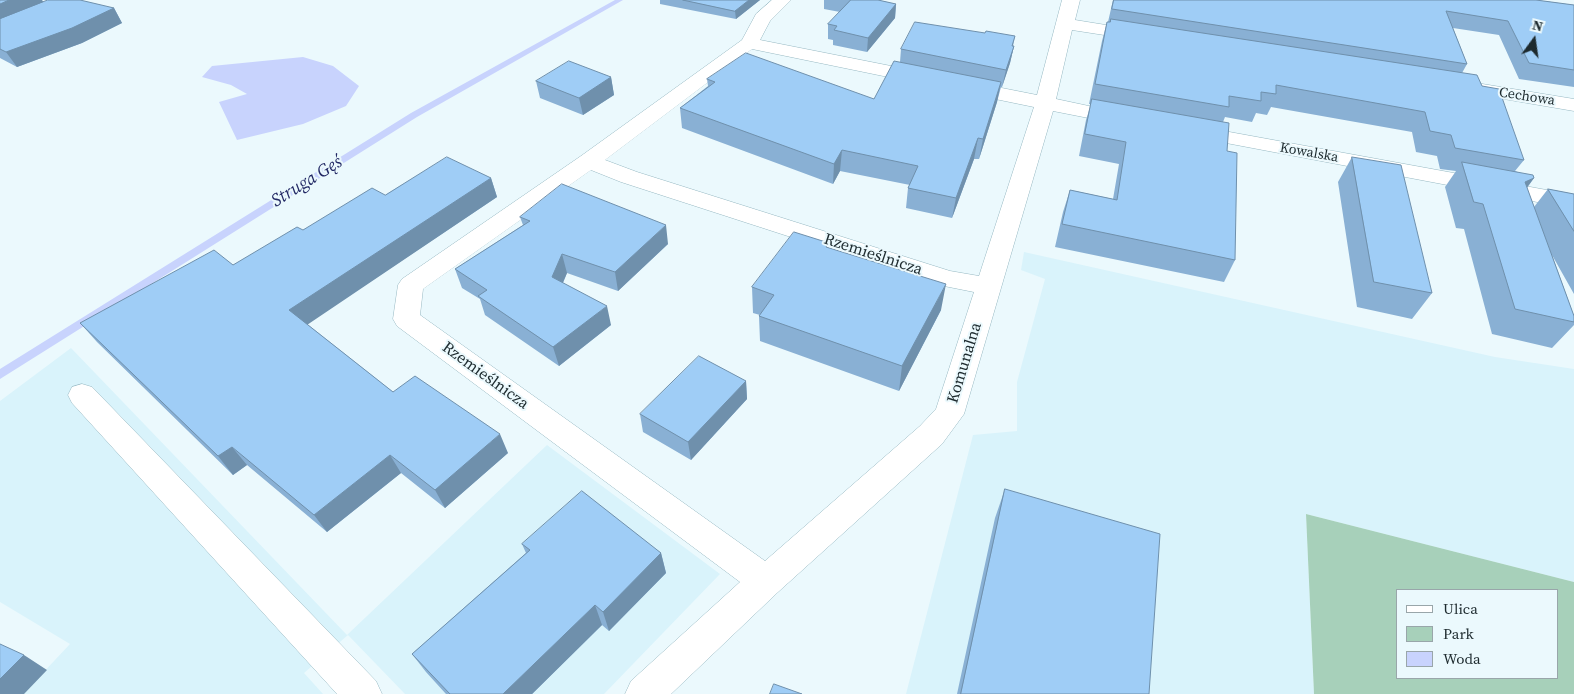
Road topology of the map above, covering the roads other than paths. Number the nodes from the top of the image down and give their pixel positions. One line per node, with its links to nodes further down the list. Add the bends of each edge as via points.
1 (782, 0): 5 (street, Rzemieślnicza, via 762,18)
2 (1071, 0): 3 (street, Komunalna)
3 (1065, 24): 4 (street); 7 (street, Komunalna)
4 (1162, 39)
5 (748, 43): 7 (street); 11 (street, Rzemieślnicza)
6 (1445, 84): 8 (street, Cechowa)
7 (1045, 104): 9 (street); 13 (street, Komunalna)
8 (1574, 105)
9 (1143, 122)
10 (1172, 128): 12 (street, Kowalska)
11 (589, 161): 13 (street, Rzemieślnicza, via 628,177 948,279); 15 (street, Rzemieślnicza, via 411,285 406,319)
12 (1574, 202)
13 (988, 286): 15 (street, Komunalna, via 949,414 931,435)
14 (82, 395): 16 (street)
15 (765, 582): 17 (street, Komunalna)
16 (363, 694)
17 (644, 694)

